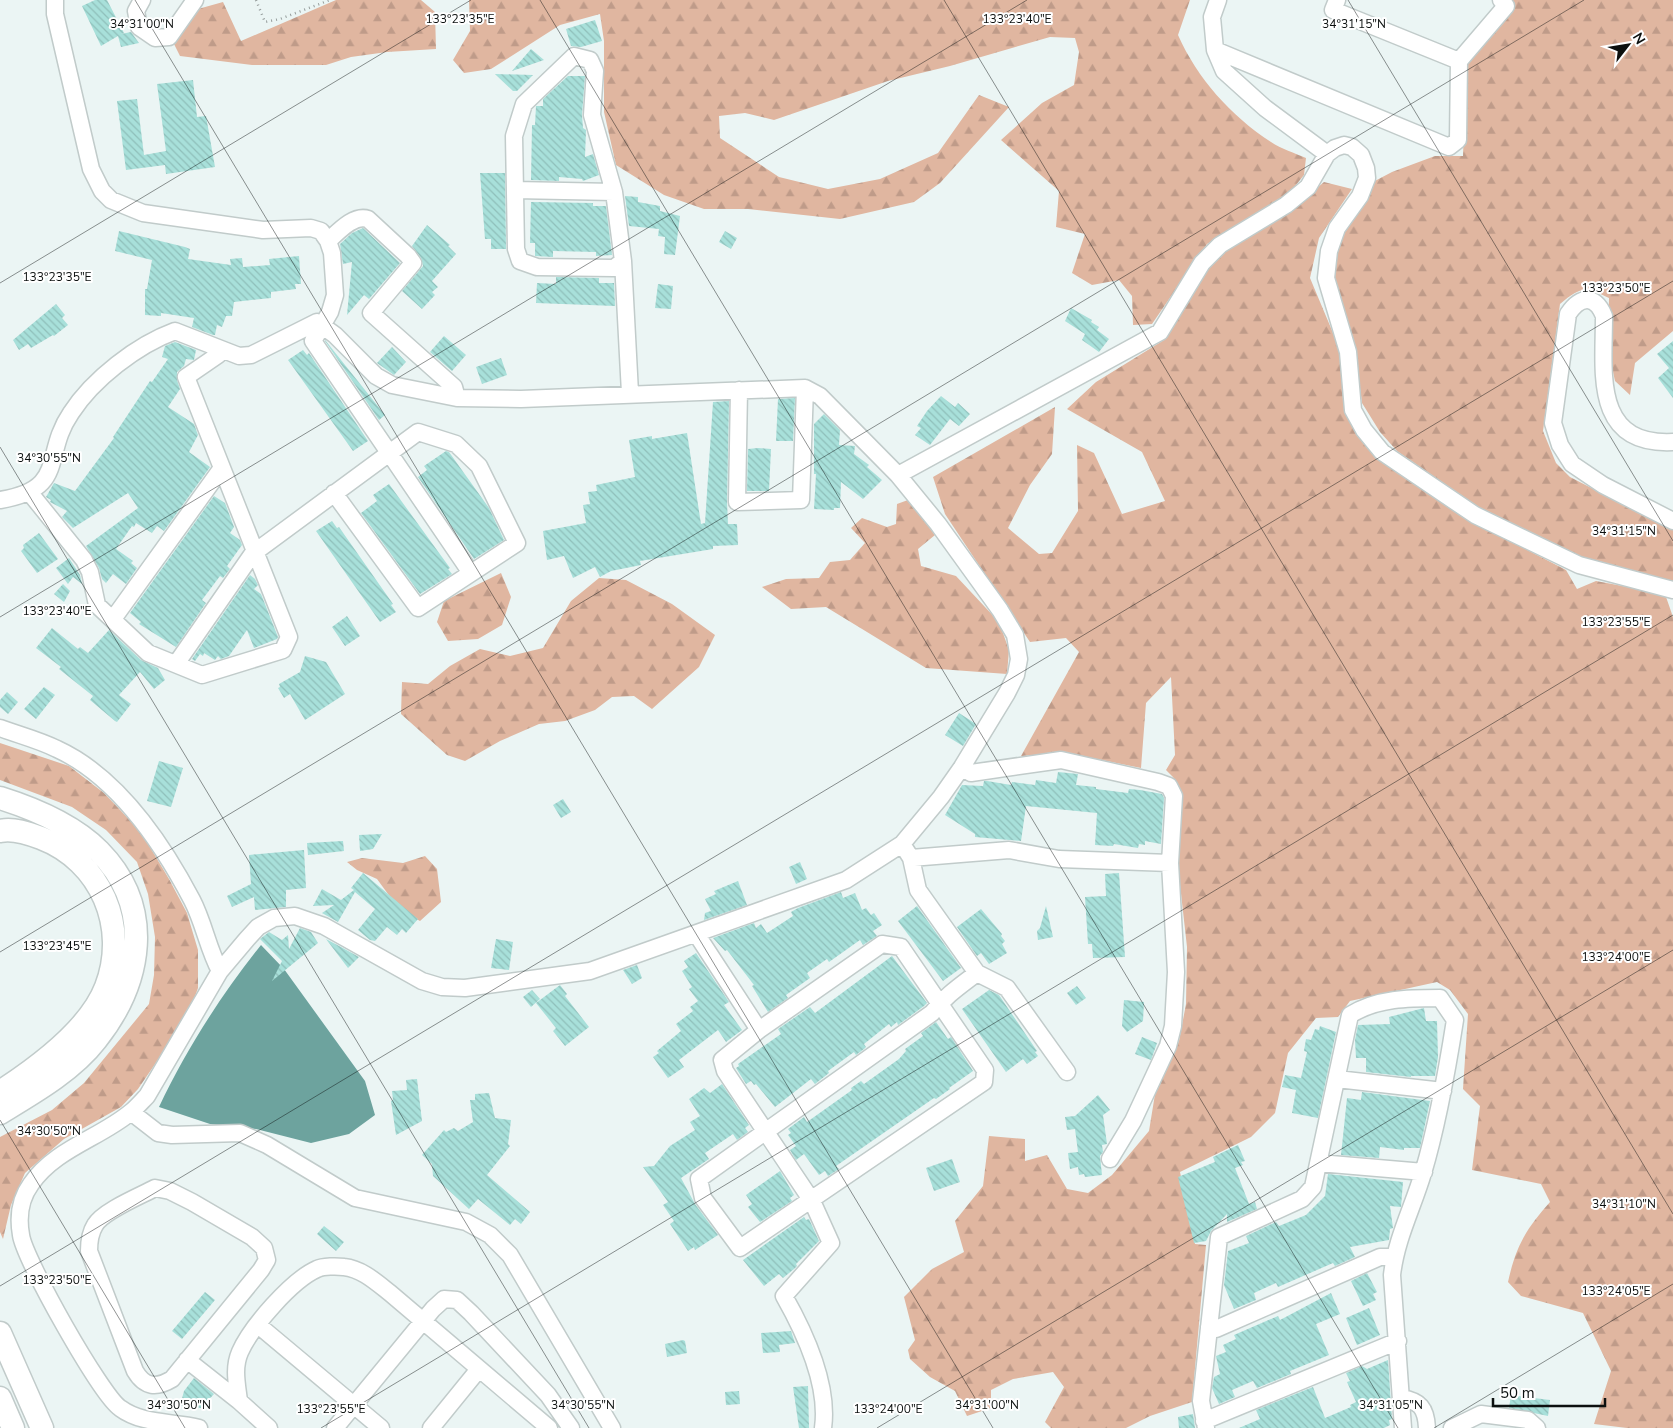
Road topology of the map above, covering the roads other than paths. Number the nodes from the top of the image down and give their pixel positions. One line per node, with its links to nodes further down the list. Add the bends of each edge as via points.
1 (55, 0): 12 (street, via 55,14 91,169 102,191 111,200 143,214 263,230 311,228 321,231)
2 (142, 0): 3 (street, via 136,11 139,27 155,38 169,37)
3 (195, 0)
4 (1218, 0): 7 (street, via 1212,17)
5 (1337, 0): 8 (street, via 1333,10)
6 (1501, 0): 8 (street, via 1506,6)
7 (1214, 50): 8 (street, via 1449,147 1458,140); 9 (street, via 1231,78)
8 (1459, 61)
9 (1327, 154): 23 (street, via 1308,188 1220,245 1202,263 1160,332); 30 (street, via 1344,145 1352,147 1366,168 1367,178 1360,196 1337,228 1326,278 1348,352 1353,410 1364,430 1382,452 1475,515 1579,564)
10 (515, 190): 11 (street); 11 (street, via 514,136 524,104 574,56 590,60 595,71 592,115); 13 (street, via 516,249 520,261 537,267 614,268)
11 (614, 192): 13 (street)
12 (328, 241): 14 (street, via 335,273 335,295); 19 (street, via 353,220 363,217 408,256 413,263 371,312 454,387)
13 (623, 261): 18 (street)
14 (323, 325): 15 (street, via 317,322 305,326 251,355 239,356); 19 (street, via 376,376 392,385); 21 (street, via 313,341)
15 (221, 349): 22 (street, via 218,355 186,377); 24 (street, via 175,331 158,337 104,375 71,412 48,474)
16 (805, 388): 17 (street); 17 (street, via 801,500 737,502); 23 (street, via 820,396)
17 (739, 390): 18 (street)
18 (630, 393): 19 (street, via 521,399)
19 (458, 398)
20 (1673, 442): 27 (street, via 1658,442 1620,426 1604,394 1604,316 1594,301 1585,299 1575,304 1568,314 1553,423 1560,445 1572,464)
21 (390, 453): 25 (street); 29 (street); 29 (street, via 418,432 456,444 479,466 517,543)
22 (224, 472): 28 (street); 31 (street, via 219,472)
23 (898, 475): 34 (street, via 938,524 1015,635 1016,675)
24 (30, 493): 26 (street); 31 (street, via 84,560 97,604)
25 (334, 494): 28 (street); 29 (street, via 418,608)
26 (0, 500)
27 (1673, 521)
28 (255, 552): 32 (street); 32 (street, via 289,637 283,650 202,675)
29 (472, 573)
30 (1673, 590)
31 (113, 620): 32 (street, via 148,652)
32 (176, 664)
33 (0, 728): 40 (street, via 58,749 81,763 136,812 193,902)
34 (962, 767): 37 (street); 38 (street, via 971,773 1061,760 1168,786 1174,796)
35 (0, 798): 49 (highway, via 45,814 99,851 130,899 136,924 137,952 131,981 114,1015 95,1042 35,1092)
36 (0, 831): 47 (highway, via 28,832 72,855 89,872 100,890 110,913 116,940 108,981 91,1013 41,1064)
37 (907, 851): 38 (street, via 1010,850 1059,860); 39 (street, via 846,880); 41 (street, via 918,890)
38 (1170, 863): 51 (street, via 1176,972 1173,1026 1168,1046 1133,1120)
39 (697, 934): 40 (street, via 590,971 464,988 442,987 422,981 324,926 295,916 274,918 258,927); 43 (street)
40 (220, 971): 48 (street, via 148,1096)
41 (977, 973): 42 (street); 44 (street, via 1007,988)
42 (939, 1004): 43 (street, via 901,947 882,944); 50 (street, via 932,1013); 54 (street, via 986,1070 984,1082)
43 (759, 1030): 50 (street, via 722,1060 725,1071)
44 (1067, 1072)
45 (1337, 1079): 46 (street); 46 (street, via 1350,1016 1363,1007 1401,998 1440,998 1455,1020); 52 (street)
46 (1443, 1091): 53 (street)
47 (0, 1092)
48 (131, 1112): 71 (street, via 63,1154 30,1184 21,1206 21,1236 30,1262 107,1396 129,1414 144,1420); 78 (street, via 158,1133 240,1133 267,1145 356,1198 466,1222 490,1235 510,1255)
49 (0, 1113)
50 (766, 1130): 54 (street); 54 (street, via 699,1179 703,1198 740,1248)
51 (1110, 1159)
52 (1319, 1164): 53 (street); 58 (street, via 1313,1187 1302,1199 1219,1238)
53 (1424, 1172): 55 (street)
54 (812, 1201): 79 (street, via 830,1243 784,1296 809,1347 826,1410)
55 (1394, 1257): 58 (street, via 1380,1257 1216,1329); 60 (street, via 1392,1275)
56 (423, 1321): 57 (street, via 364,1273 344,1267 319,1268 300,1280); 62 (street); 66 (street); 77 (street, via 444,1300 457,1300 548,1395)
57 (258, 1325): 65 (street, via 248,1336 235,1370); 66 (street)
58 (1209, 1327): 67 (street, via 1201,1401)
59 (0, 1333): 70 (highway)
60 (1398, 1341): 64 (street); 67 (street)
61 (187, 1360): 61 (street, via 172,1378 160,1386 150,1386 140,1380 89,1251 95,1224 155,1188 170,1191 192,1202 252,1237 264,1248 267,1260); 65 (street)
62 (479, 1369): 75 (street); 76 (street)
63 (0, 1398): 69 (highway)
64 (1401, 1398): 80 (street); 81 (street, via 1415,1400 1422,1406)
65 (239, 1401): 72 (street)
66 (353, 1405): 73 (street); 74 (street)
67 (1205, 1424)
68 (1457, 1427): 82 (street, via 1481,1414 1528,1420)
69 (13, 1428)
70 (42, 1428)
71 (199, 1428)
72 (269, 1428)
73 (335, 1428)
74 (381, 1428)
75 (432, 1428)
76 (550, 1428)
77 (571, 1428)
78 (612, 1428)
79 (823, 1428)
80 (1403, 1428)
81 (1427, 1428)
82 (1536, 1428)

